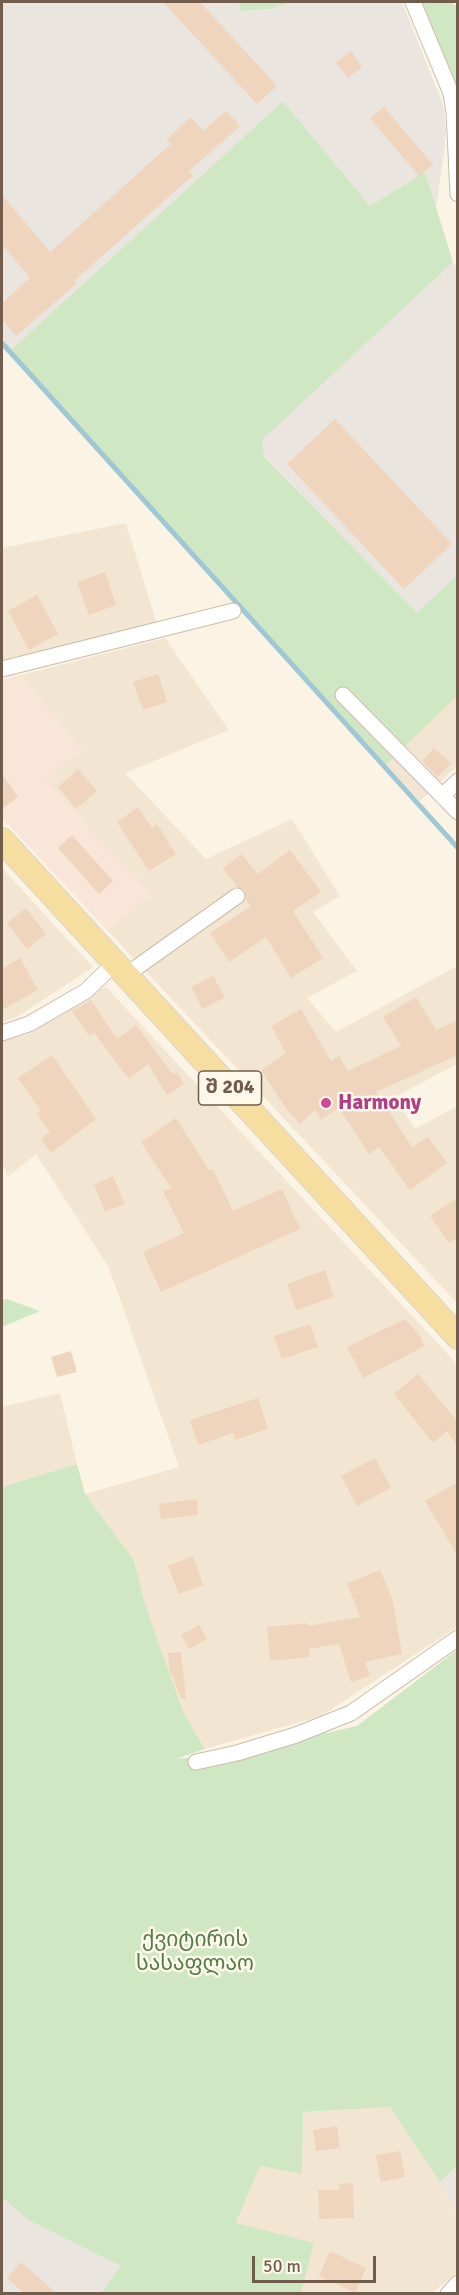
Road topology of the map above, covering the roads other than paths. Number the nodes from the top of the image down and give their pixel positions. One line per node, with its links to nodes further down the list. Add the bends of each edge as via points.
1 (413, 2): 2 (street, via 451,93)
2 (457, 186)
3 (233, 611): 4 (street)
4 (2, 669)
5 (343, 695): 7 (street)
6 (458, 781): 7 (street)
7 (442, 795): 8 (street)
8 (458, 812)
9 (2, 840): 11 (main road, შ 204)
10 (237, 896): 11 (street)
11 (121, 969): 12 (street, via 28,1024); 13 (main road, შ 204)
12 (2, 1033)
13 (458, 1337)
14 (458, 1638): 15 (street, via 351,1713 296,1735)
15 (196, 1762)
16 (458, 2283): 17 (street)
17 (448, 2294)

